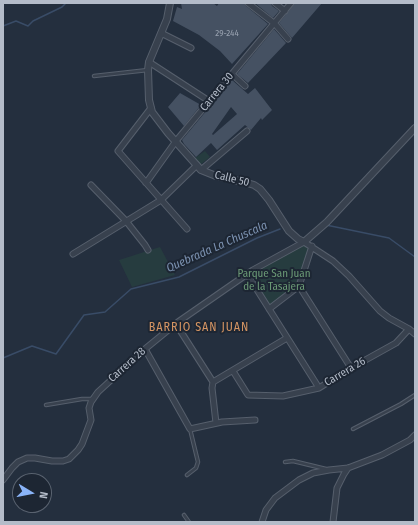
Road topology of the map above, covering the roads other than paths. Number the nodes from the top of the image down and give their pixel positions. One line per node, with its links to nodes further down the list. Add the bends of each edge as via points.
1 (170, 3): 7 (street, Calle 50)
2 (248, 3): 6 (street)
3 (275, 3): 5 (street)
4 (292, 3): 5 (street, Carrera 30)
5 (285, 11): 6 (street, Carrera 30)
6 (275, 24): 8 (street); 12 (street, Carrera 30)
7 (161, 33): 9 (street); 10 (street, Calle 50)
8 (288, 39)
9 (191, 48)
10 (149, 62): 11 (street, Calle 50); 15 (street)
11 (148, 70): 13 (lane); 16 (street, Calle 50)
12 (232, 74): 14 (street); 15 (street, Carrera 30)
13 (94, 76)
14 (245, 86)
15 (209, 101): 19 (street, Carrera 30)
16 (151, 108): 19 (street, Calle 50, via 156,118); 21 (street, via 118,151)
17 (415, 128): 26 (street, via 327,222)
18 (247, 131): 20 (street)
19 (176, 141): 20 (street, Calle 50); 21 (street, Carrera 30)
20 (199, 167): 23 (street); 26 (street, Calle 50, via 204,172 254,185 260,189 289,231)
21 (146, 183): 23 (street)
22 (91, 185): 24 (street)
23 (162, 200): 24 (street); 25 (street)
24 (126, 221): 28 (street); 29 (street)
25 (187, 230)
26 (304, 242): 27 (street, Calle 50); 30 (street, Carrera 28)
27 (312, 246): 31 (street); 34 (street, Calle 50, via 349,276 380,311)
28 (148, 250)
29 (73, 254)
30 (247, 274): 32 (street); 33 (street, Carrera 28)
31 (299, 286): 32 (street); 38 (street)
32 (269, 309): 36 (street)
33 (176, 324): 37 (street, Carrera 28); 40 (street)
34 (409, 329): 35 (street, Calle 50); 38 (street, Carrera 26, via 396,343)
35 (415, 334)
36 (287, 338): 39 (street); 41 (street)
37 (145, 350): 43 (street, Carrera 28); 47 (street)
38 (351, 368): 41 (street, Carrera 26)
39 (233, 371): 40 (street); 41 (street, Carrera 26, via 248,395 283,396)
40 (213, 382): 46 (street)
41 (319, 388)
42 (415, 395): 48 (lane)
43 (93, 399): 44 (lane); 54 (street, via 89,408 91,420 82,444 69,459 52,461 27,458 18,462)
44 (46, 405)
45 (255, 420): 46 (street)
46 (216, 423): 47 (street)
47 (190, 429): 53 (lane, via 198,462 196,468)
48 (353, 429)
49 (415, 435): 51 (street, via 382,455)
50 (285, 462): 52 (lane, via 293,461)
51 (348, 468): 52 (street); 58 (street, via 337,488)
52 (329, 470): 57 (street, via 313,473 299,480 275,498 266,510)
53 (187, 475)
54 (3, 480)
55 (184, 515): 56 (lane)
56 (189, 522)
57 (262, 522)
58 (333, 522)

